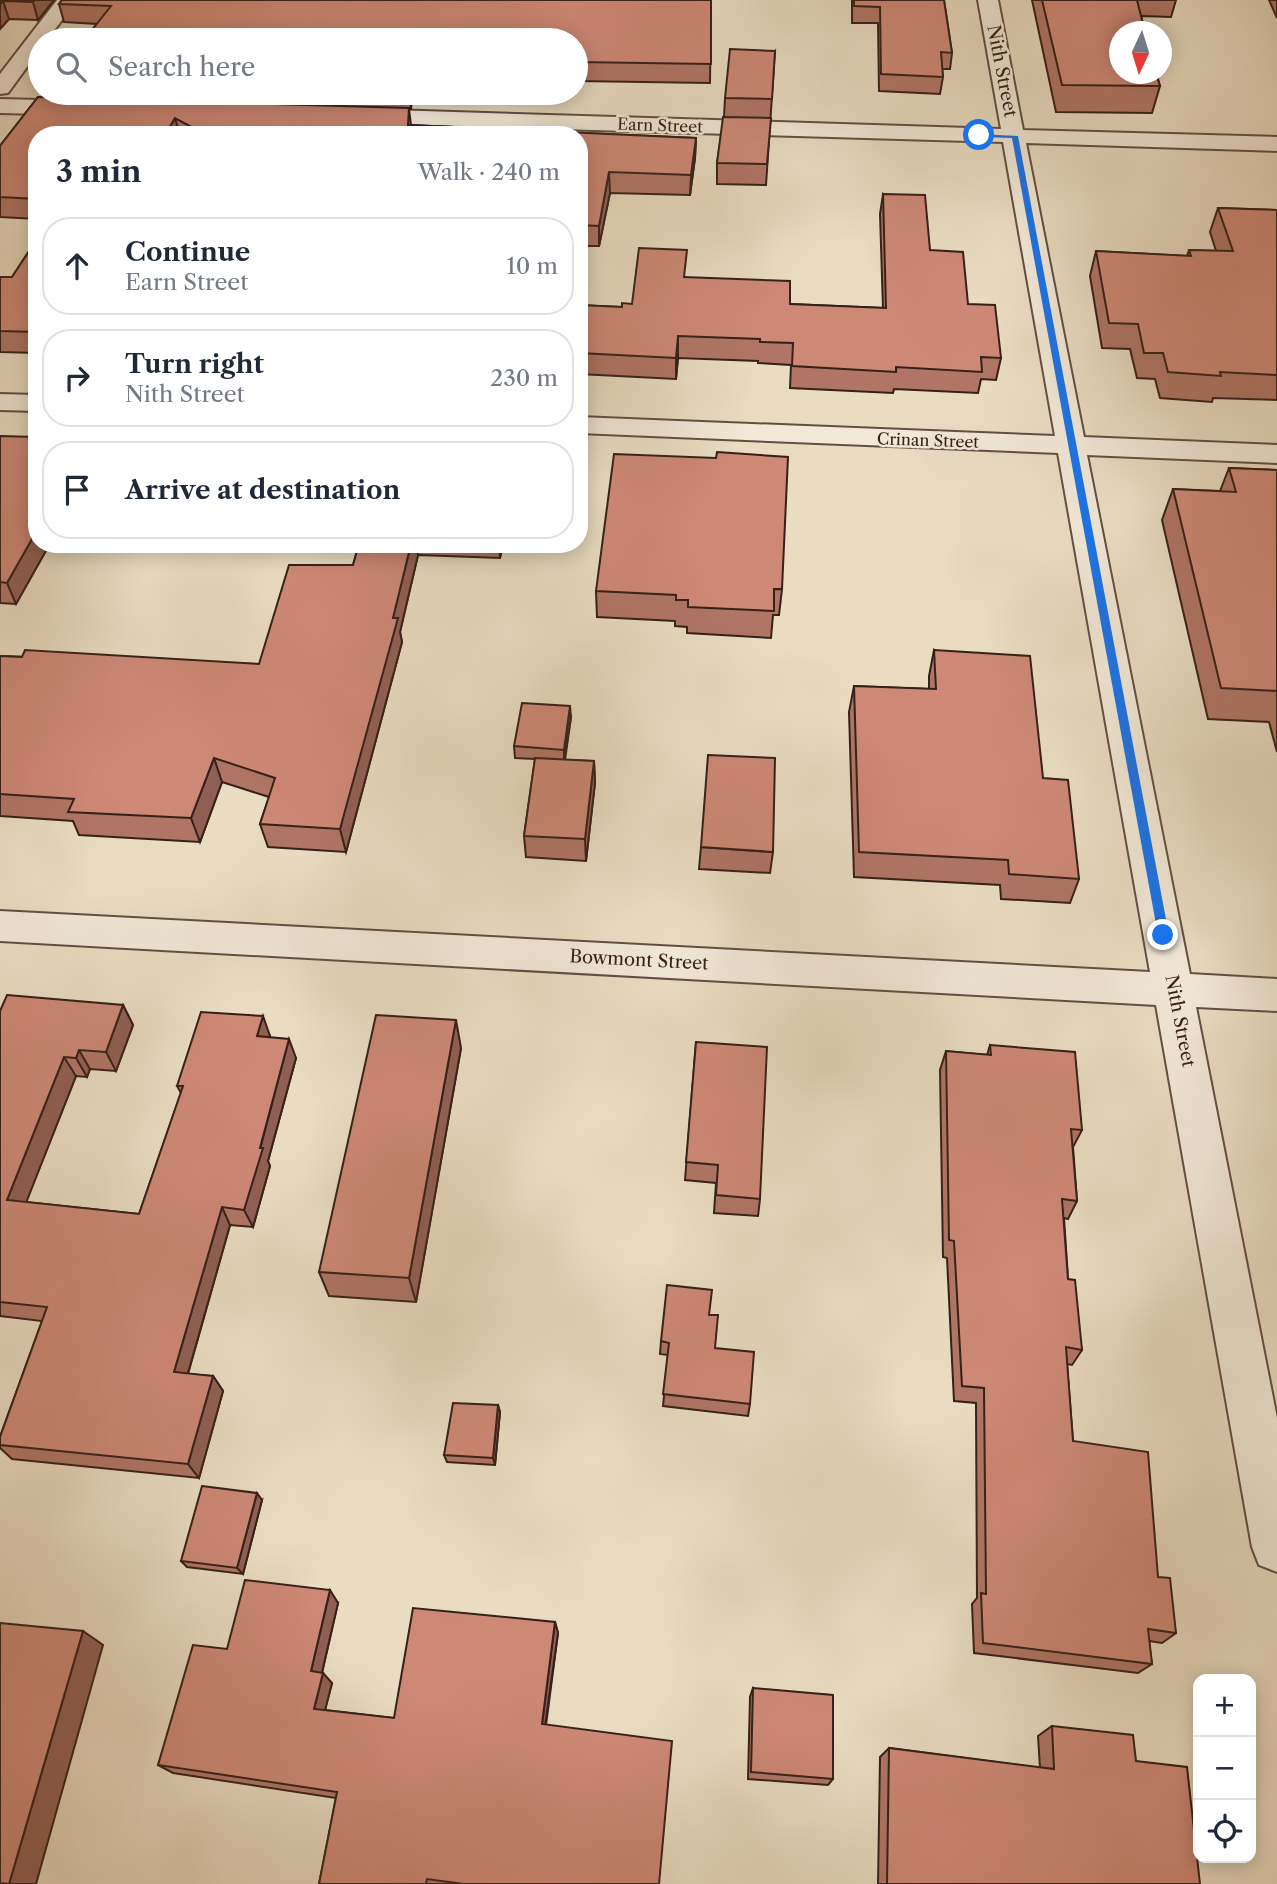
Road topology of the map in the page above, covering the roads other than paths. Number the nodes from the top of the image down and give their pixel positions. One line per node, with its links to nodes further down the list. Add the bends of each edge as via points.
1 (67, 0): 3 (street)
2 (988, 0): 9 (street, Nith Street)
3 (46, 28)
4 (28, 51): 5 (street)
5 (0, 88)
6 (0, 106): 7 (street)
7 (107, 109)
8 (342, 116): 9 (street, Earn Street)
9 (1015, 136): 10 (street, Earn Street); 14 (street, Nith Street)
10 (1277, 144)
11 (0, 402): 12 (street)
12 (28, 403)
13 (588, 425): 14 (street, Crinan Street)
14 (1073, 445): 15 (street, Crinan Street); 17 (street, Nith Street)
15 (1277, 454)
16 (0, 926): 17 (street, Bowmont Street)
17 (1174, 989): 18 (street, Bowmont Street); 19 (street, Nith Street)
18 (1277, 995)
19 (1277, 1547)

